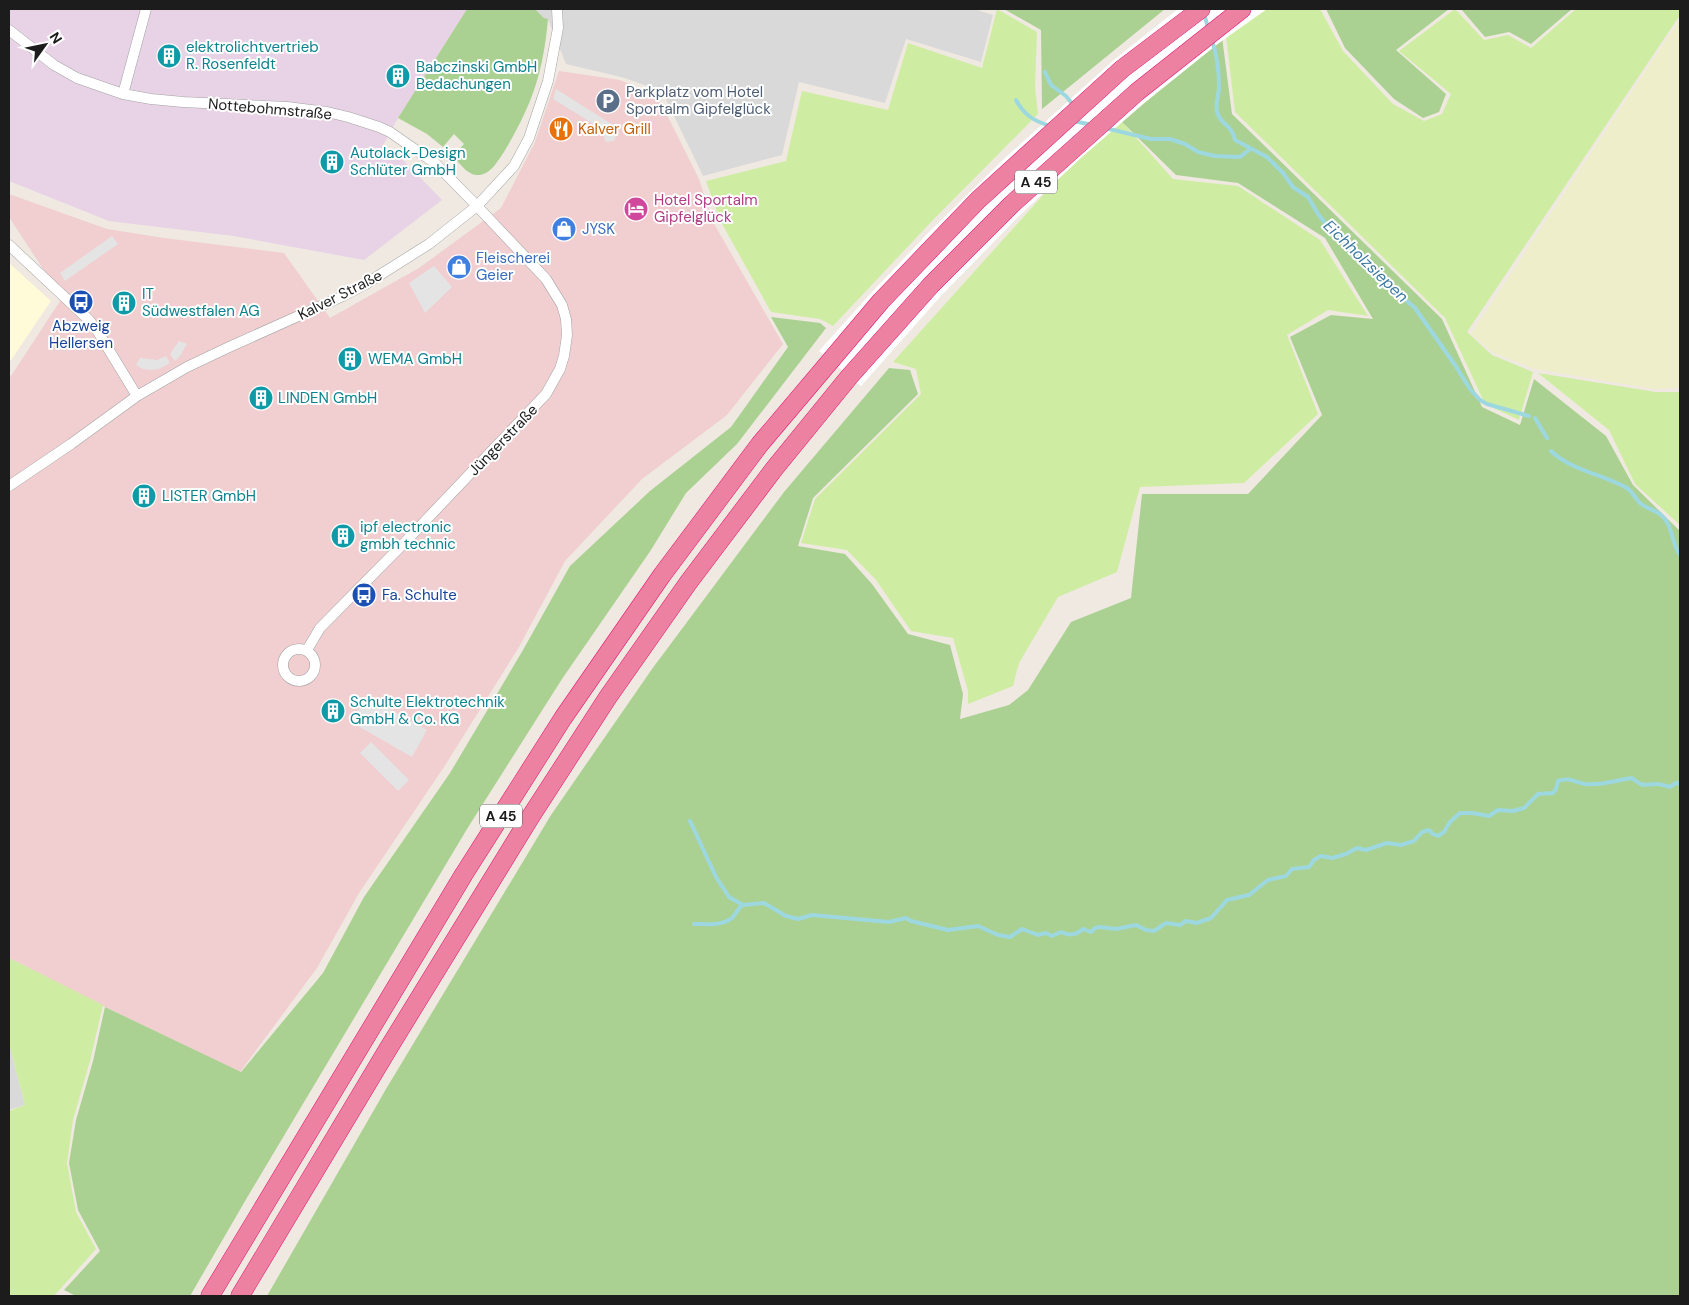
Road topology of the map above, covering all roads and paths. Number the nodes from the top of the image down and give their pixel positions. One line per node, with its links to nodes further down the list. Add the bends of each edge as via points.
1 (146, 9): 6 (street)
2 (557, 9): 7 (street, Kalver Straße, via 558,28 548,81 529,138 514,166)
3 (1201, 9): 12 (highway, A 45, via 1122,69 939,239 881,301 760,444 662,575 563,718 464,874)
4 (1242, 9): 13 (highway, A 45, via 1137,92 1012,204 931,286 849,377 774,469 603,705 531,816)
5 (9, 30): 6 (street, Nottebohmstraße, via 54,65 77,78)
6 (123, 94): 7 (street, Nottebohmstraße, via 183,102 327,112 380,127 435,163)
7 (477, 206): 9 (street, Kalver Straße, via 428,244 364,285 188,367); 11 (street, Jüngerstraße, via 546,279 562,305 567,335 560,369 546,394 320,628)
8 (9, 245): 9 (street, via 89,320)
9 (137, 396): 10 (street, Kalver Straße)
10 (9, 486)
11 (307, 650)
12 (210, 1296)
13 (240, 1296)

